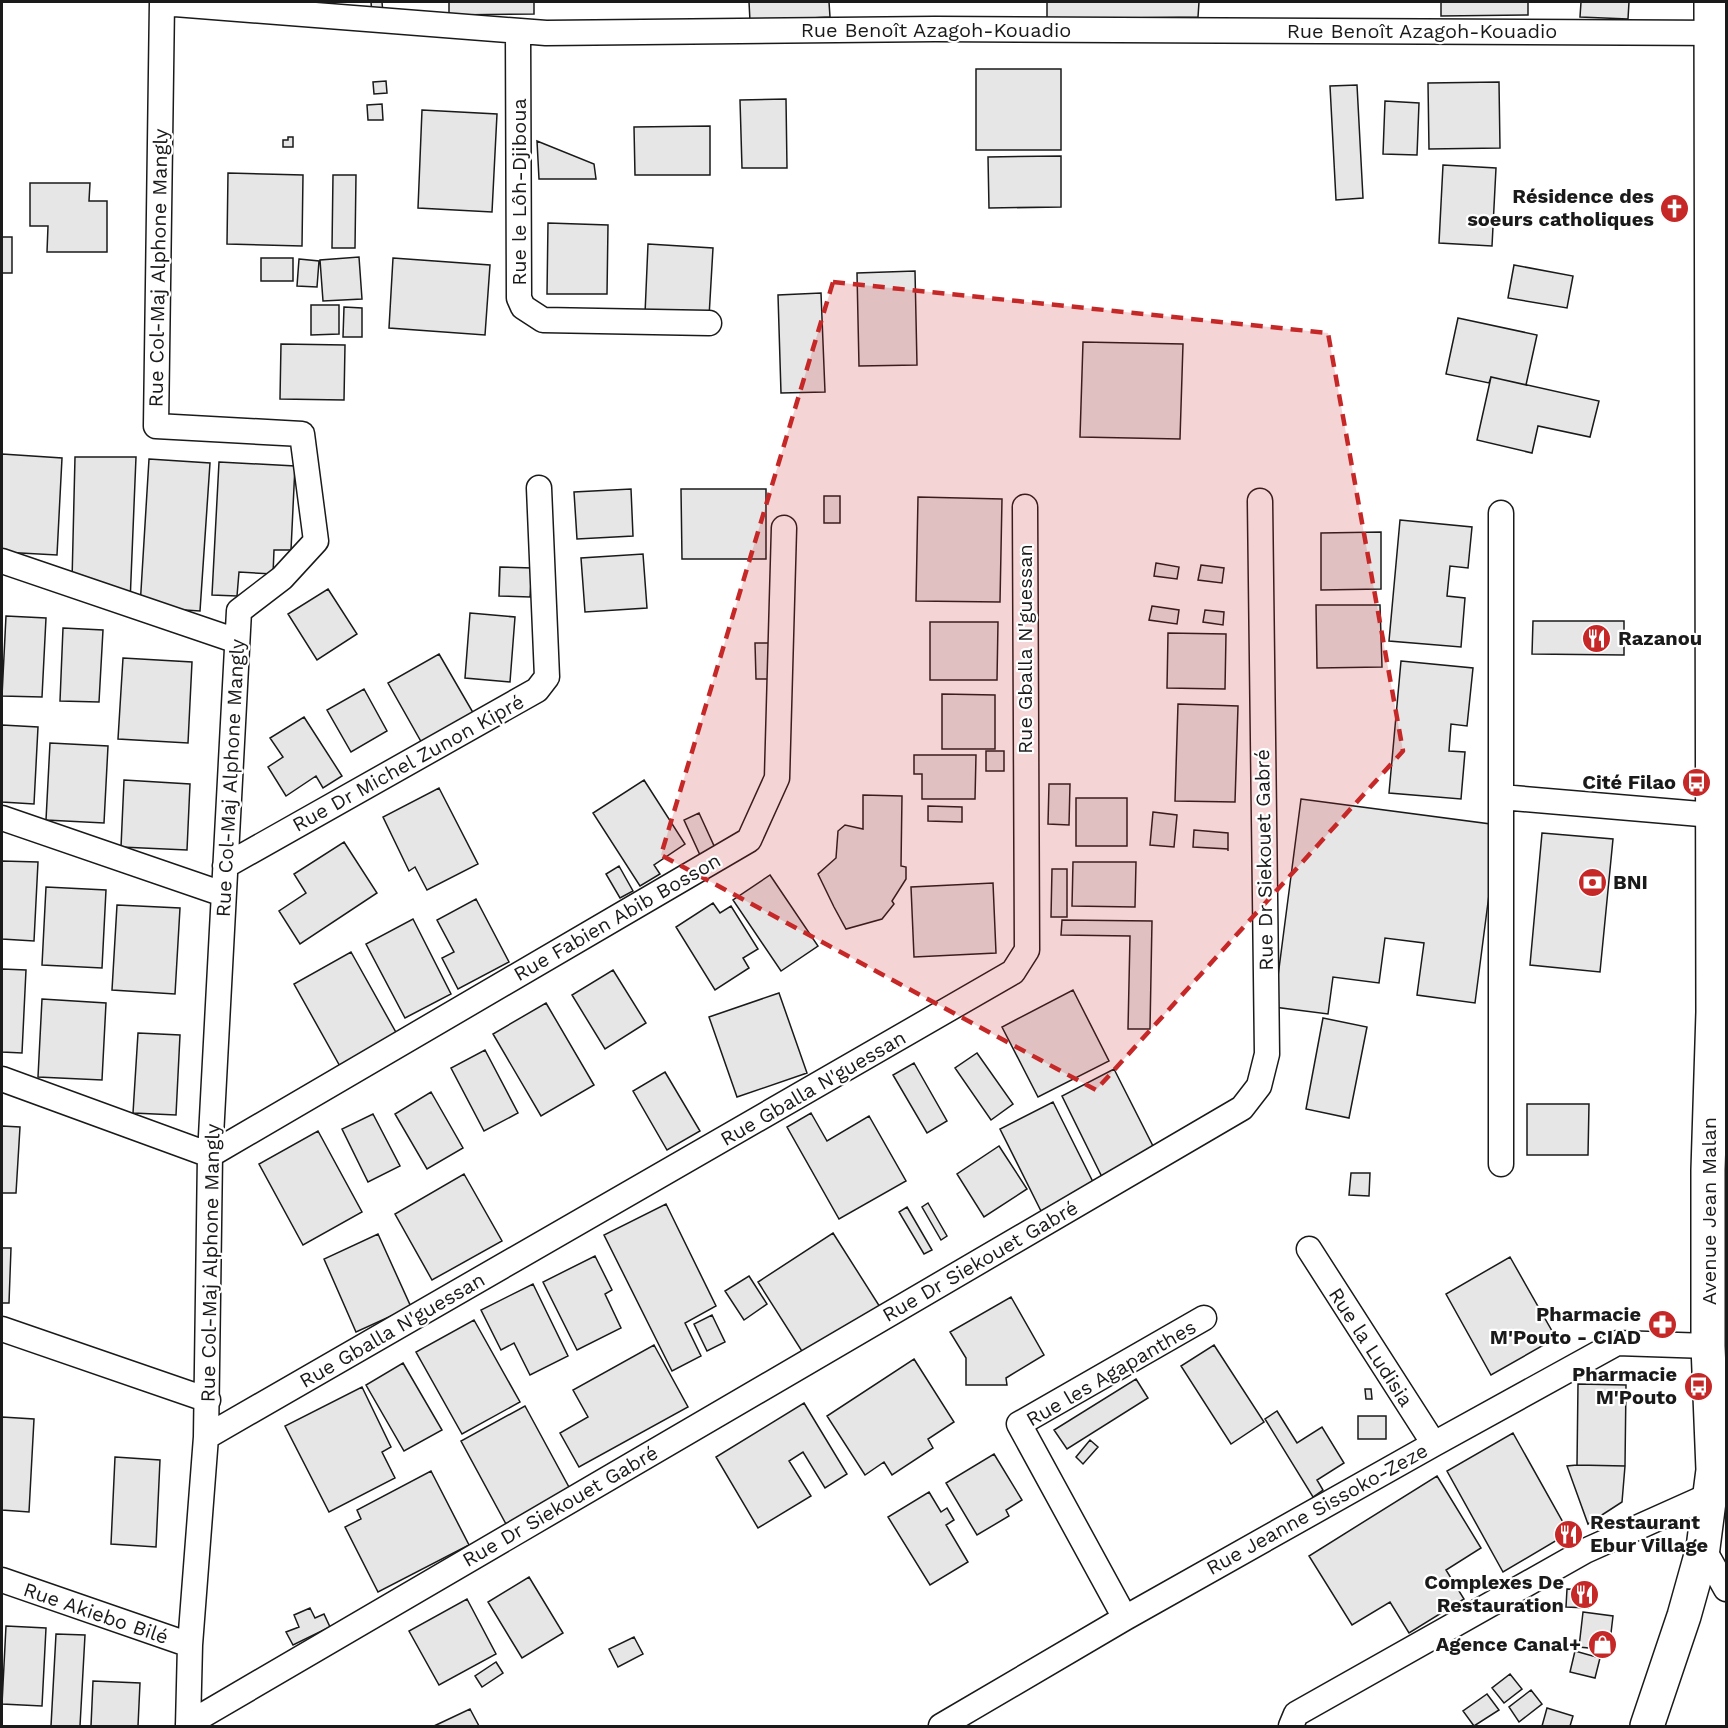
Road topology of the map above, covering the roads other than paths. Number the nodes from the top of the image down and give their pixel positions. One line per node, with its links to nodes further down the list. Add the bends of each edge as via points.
1 (162, 2): 3 (street, Rue Benoît Azagoh-Kouadio); 11 (street, Rue Col-Maj Alphone Mangly, via 156,426 302,434 316,541 282,578 239,611)
2 (1716, 22): 3 (street, Rue Benoît Azagoh-Kouadio); 13 (main road, Avenue Jean Malan)
3 (518, 31): 4 (street, Rue le Lôh-Djiboua, via 519,298 523,307 543,320)
4 (709, 323)
5 (539, 488): 15 (street, Rue Dr Michel Zunon Kipré, via 547,677 537,690)
6 (1260, 501): 36 (street, Rue Dr Siekouet Gabré, via 1267,1054 1260,1086 1242,1108)
7 (1025, 507): 28 (street, Rue Gballa N'guessan, via 1027,950 1013,972)
8 (1501, 513): 12 (street)
9 (784, 528): 20 (street, Rue Fabien Abib Bosson, via 777,778 748,840)
10 (2, 561): 11 (street)
11 (237, 641): 15 (street, Rue Col-Maj Alphone Mangly)
12 (1502, 798): 13 (street); 21 (street)
13 (1719, 815): 17 (main road, Avenue Jean Malan)
14 (2, 818): 16 (street)
15 (225, 866): 16 (street, Rue Col-Maj Alphone Mangly)
16 (223, 894): 20 (street, Rue Col-Maj Alphone Mangly)
17 (1720, 1012): 19 (main road, Avenue Jean Malan)
18 (2, 1079): 20 (street)
19 (1717, 1135): 22 (main road, Avenue Jean Malan)
20 (210, 1155): 27 (street, Rue Col-Maj Alphone Mangly)
21 (1502, 1164)
22 (1717, 1182): 26 (main road, Avenue Jean Malan)
23 (1309, 1249): 29 (street, Rue la Ludisia)
24 (1204, 1318): 34 (street, Rue les Agapanthes, via 1019,1424)
25 (2, 1329): 27 (street)
26 (1708, 1346): 29 (street, Rue Jeanne Sissoko-Zeze, via 1617,1343); 30 (main road, Avenue Jean Malan, via 1713,1470)
27 (207, 1400): 28 (street, Rue Col-Maj Alphone Mangly)
28 (206, 1437): 35 (street, Rue Col-Maj Alphone Mangly)
29 (1434, 1444): 34 (street, Rue Jeanne Sissoko-Zeze)
30 (1710, 1495): 31 (main road, Avenue Jean Malan); 38 (street, via 1585,1551 1296,1713)
31 (1703, 1548): 33 (street); 39 (main road, Avenue Jean Malan)
32 (2, 1580): 35 (street, Rue Akiebo Bilé)
33 (1726, 1589)
34 (1125, 1618): 37 (street, Rue Jeanne Sissoko-Zeze)
35 (190, 1646): 36 (street, Rue Col-Maj Alphone Mangly)
36 (188, 1725)
37 (941, 1726)
38 (1291, 1726)
39 (1647, 1726)

